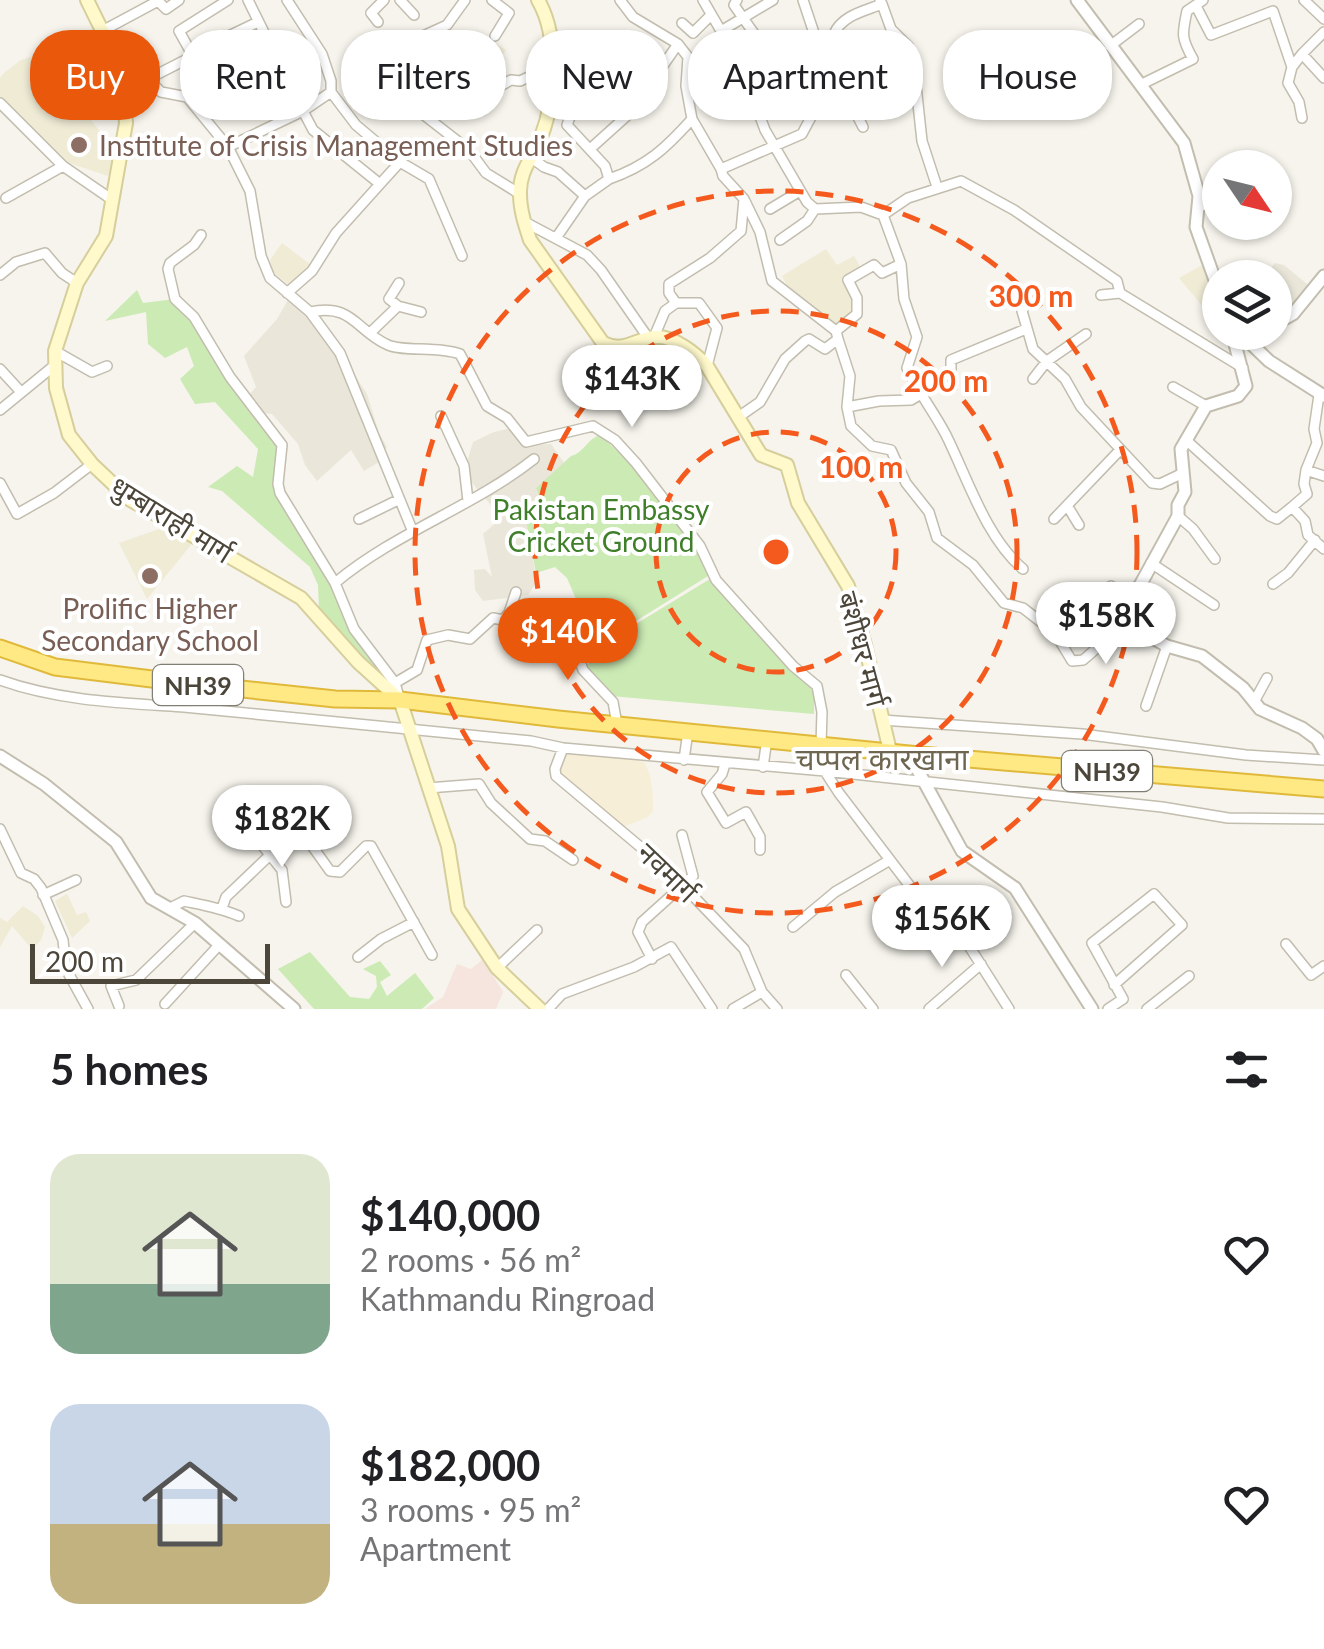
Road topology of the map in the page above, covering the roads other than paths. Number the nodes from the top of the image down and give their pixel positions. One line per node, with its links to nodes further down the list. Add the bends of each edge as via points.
1 (179, 0): 29 (street, via 166,9 158,1)
2 (228, 0): 45 (street, via 180,31 193,56)
3 (248, 0): 25 (street)
4 (384, 0): 26 (street, via 371,13)
5 (400, 0): 21 (street)
6 (464, 0): 76 (street, via 447,26 381,52 424,115)
7 (492, 0): 32 (street, via 510,13)
8 (538, 0): 33 (main road, बंशीधर मार्ग)
9 (620, 0): 39 (street, via 632,18)
10 (702, 0): 22 (street)
11 (737, 0): 23 (street)
12 (773, 0): 23 (street)
13 (803, 0): 35 (street)
14 (1077, 0): 37 (street)
15 (1304, 0): 24 (street)
16 (90, 1): 29 (main road, धुम्बाराही मार्ग)
17 (293, 2): 48 (street, via 322,54)
18 (881, 2): 36 (street); 74 (street, via 896,38 908,46 922,141)
19 (1199, 3): 20 (street, via 1211,36); 47 (street, via 1187,11 1182,40 1193,59)
20 (1272, 6): 44 (street)
21 (414, 14)
22 (710, 16): 23 (street, via 721,31); 27 (street, via 692,34)
23 (742, 18): 34 (street)
24 (1324, 19)
25 (258, 22): 30 (street); 31 (street)
26 (378, 22)
27 (682, 23)
28 (1139, 24): 40 (street)
29 (104, 30)
30 (241, 30)
31 (262, 30)
32 (499, 30)
33 (550, 30)
34 (751, 30)
35 (813, 30)
36 (835, 30)
37 (1099, 30)
38 (1324, 32): 42 (street)
39 (678, 44): 43 (street); 67 (street, via 630,114)
40 (1112, 44)
41 (1112, 48): 47 (street)
42 (1302, 54): 44 (street); 46 (street)
43 (688, 57): 49 (street)
44 (1292, 67): 52 (street, via 1288,83)
45 (160, 72)
46 (1324, 78)
47 (1142, 84): 82 (street, via 1184,144)
48 (331, 92): 50 (street); 69 (street)
49 (688, 97)
50 (321, 99)
51 (0, 102): 70 (street)
52 (1302, 118)
53 (126, 120): 79 (main road, धुम्बाराही मार्ग)
54 (206, 120): 65 (street)
55 (283, 120): 65 (street)
56 (310, 120): 73 (street, via 313,130)
57 (545, 120): 68 (main road, बंशीधर मार्ग)
58 (569, 120): 67 (street)
59 (691, 120): 72 (street, via 662,153)
60 (693, 120): 71 (street)
61 (763, 120): 66 (street)
62 (809, 120): 66 (street, via 802,134)
63 (859, 120): 64 (street)
64 (862, 127)
65 (228, 146): 97 (street, via 250,191 261,256 270,278)
66 (776, 148): 71 (street); 75 (street)
67 (590, 149): 72 (street)
68 (529, 156): 76 (main road, बंशीधर मार्ग); 77 (street)
69 (400, 162): 73 (street); 90 (street, via 429,179)
70 (63, 166): 78 (street); 79 (street)
71 (722, 169): 80 (street)
72 (609, 179): 77 (street)
73 (380, 184): 97 (street, via 312,272)
74 (937, 187): 85 (street); 98 (street, via 961,181 1014,210 1117,281)
75 (800, 192): 83 (street); 84 (street)
76 (520, 194): 86 (main road, बंशीधर मार्ग)
77 (585, 196): 88 (street)
78 (6, 198)
79 (111, 199): 95 (main road, धुम्बाराही मार्ग, via 106,236)
80 (744, 199): 101 (street, via 738,236 669,284); 109 (street, via 772,281)
81 (1202, 206): 82 (street)
82 (1199, 207): 91 (street, via 1196,227)
83 (815, 208): 85 (street, via 861,207); 89 (street)
84 (770, 209)
85 (883, 215): 92 (street)
86 (523, 221): 88 (street); 110 (main road, बंशीधर मार्ग, via 603,343 622,348)
87 (201, 235): 151 (street, via 170,263 175,299 282,445 280,492)
88 (556, 238): 110 (street, via 601,270)
89 (780, 240)
90 (462, 256)
91 (1208, 260)
92 (901, 264): 109 (street, via 882,273 874,265 848,280 857,314); 123 (street, via 917,337 906,368)
93 (0, 275): 95 (street, via 45,252)
94 (1324, 276): 105 (street)
95 (77, 283): 113 (main road, धुम्बाराही मार्ग)
96 (399, 283): 102 (street, via 389,299)
97 (287, 293): 103 (street)
98 (1120, 293): 99 (street); 117 (street)
99 (1101, 295)
100 (1028, 301): 106 (street, via 1022,311)
101 (676, 303): 110 (street); 116 (street, via 699,304 712,319 717,336)
102 (398, 306): 104 (street); 107 (street)
103 (310, 312): 107 (street, via 348,314); 137 (street, via 340,352)
104 (420, 312)
105 (1292, 315)
106 (1026, 329): 114 (street); 123 (street, via 950,360 951,370)
107 (371, 332): 176 (street, via 390,346 460,354 486,406 526,442 593,426 615,440 700,546 716,580 818,686 822,712)
108 (1086, 334): 114 (street)
109 (837, 335): 125 (street, via 850,376); 128 (street, via 825,349 805,341 760,402)
110 (651, 338): 116 (main road, बंशीधर मार्ग, via 673,341)
111 (1237, 350): 117 (street)
112 (1260, 350): 122 (street)
113 (55, 358): 115 (street, via 92,372); 121 (street); 132 (main road, धुम्बाराही मार्ग, via 69,434)
114 (1048, 362): 119 (street); 130 (street)
115 (108, 366)
116 (707, 366): 128 (main road, बंशीधर मार्ग)
117 (1242, 368): 124 (street, via 1246,386 1238,396)
118 (0, 369): 121 (street)
119 (1033, 379)
120 (1173, 387): 124 (street)
121 (21, 392): 126 (street)
122 (1321, 395): 133 (street, via 1314,411 1317,443)
123 (920, 397): 125 (street); 150 (street, via 980,507)
124 (1206, 406): 129 (street)
125 (847, 407): 159 (street, via 854,431 872,446 891,450 938,538 1004,603 1023,608 1055,633 1072,660 1083,660 1110,634)
126 (0, 410)
127 (441, 416): 138 (street, via 464,466)
128 (736, 418): 170 (main road, बंशीधर मार्ग, via 760,455 787,465 798,503 848,586)
129 (1186, 440): 134 (street); 140 (street, via 1270,516 1277,519)
130 (1120, 450): 134 (street, via 1152,483); 139 (street)
131 (534, 459): 138 (street)
132 (92, 464): 136 (street, via 18,514); 166 (main road, धुम्बाराही मार्ग, via 129,499 301,598)
133 (1306, 470): 135 (street); 140 (street, via 1308,494)
134 (1183, 473): 141 (street)
135 (1324, 476)
136 (0, 483)
137 (398, 500): 142 (street); 145 (street)
138 (468, 501): 145 (street)
139 (1068, 506): 143 (street); 144 (street)
140 (1292, 507): 146 (street)
141 (1178, 516): 148 (street); 149 (street)
142 (359, 519)
143 (1054, 519)
144 (1079, 525)
145 (413, 532): 151 (street)
146 (1314, 540): 147 (street); 152 (street)
147 (1324, 548)
148 (1214, 559)
149 (1150, 563): 154 (street); 156 (street)
150 (1023, 569)
151 (336, 582): 165 (street, via 354,629)
152 (1273, 584)
153 (516, 592): 157 (street)
154 (1132, 600): 155 (street, via 1111,586); 159 (street)
155 (1081, 605)
156 (1214, 605)
157 (509, 613): 160 (street); 165 (street, via 484,623 470,639 448,634 427,640 417,670)
158 (568, 626): 171 (street, via 583,670 613,702)
159 (1138, 630): 161 (street)
160 (532, 632)
161 (1167, 646): 167 (street, via 1202,656); 168 (street)
162 (0, 648): 166 (highway, NH39, via 89,672)
163 (1267, 678): 167 (street)
164 (0, 680): 172 (street, via 128,704)
165 (395, 682): 166 (street)
166 (400, 700): 169 (highway, NH39); 172 (main road)
167 (1254, 702): 179 (street, via 1302,728)
168 (1146, 706)
169 (533, 716): 171 (highway, NH39); 175 (street)
170 (882, 720): 178 (main road, बंशीधर मार्ग); 183 (street)
171 (617, 724): 173 (highway, NH39)
172 (408, 729): 175 (street); 188 (main road)
173 (688, 731): 174 (highway, NH39); 182 (street)
174 (767, 740): 176 (highway, NH39); 185 (street)
175 (531, 741): 177 (street)
176 (814, 744): 178 (highway, NH39); 186 (street)
177 (563, 748): 182 (street); 198 (street, नवमार्ग, via 556,776)
178 (890, 751): 180 (highway, NH39)
179 (1324, 751)
180 (909, 754): 187 (street); 189 (highway, NH39)
181 (0, 756): 201 (street, via 116,842 151,898)
182 (684, 760): 184 (street)
183 (1324, 760)
184 (725, 764): 185 (street); 193 (street, via 708,798 726,823 746,812)
185 (764, 767): 186 (street)
186 (825, 771): 187 (street); 196 (street)
187 (927, 784): 190 (street, via 1228,818); 232 (street, via 962,851 1016,888)
188 (428, 788): 195 (street, via 479,784 530,839); 215 (main road, via 448,846 458,909)
189 (1324, 789)
190 (1324, 818)
191 (0, 829): 199 (street, via 12,860)
192 (682, 835): 198 (street, via 693,876)
193 (760, 850)
194 (270, 855): 200 (street, via 282,870); 202 (street); 204 (street, via 250,828 283,805 330,871 340,872 371,846)
195 (573, 860)
196 (890, 860): 206 (street); 213 (street)
197 (76, 880): 199 (street)
198 (684, 886): 212 (street, via 642,922 638,932); 219 (street, नवमार्ग, via 744,949)
199 (43, 895): 222 (street, via 63,940 66,968)
200 (286, 902)
201 (170, 908): 202 (street, via 184,902); 205 (street)
202 (222, 908): 203 (street)
203 (239, 916)
204 (414, 922): 210 (street); 211 (street)
205 (195, 923): 209 (street); 221 (street, via 136,980 111,986)
206 (793, 927)
207 (537, 930): 215 (street)
208 (1286, 944): 214 (street, via 1310,975)
209 (220, 945): 220 (street); 223 (street)
210 (432, 955)
211 (358, 957)
212 (652, 959): 225 (street, via 562,994); 226 (street, via 671,948)
213 (981, 964): 230 (street); 231 (street)
214 (1324, 966)
215 (496, 968): 224 (main road)
216 (846, 976): 229 (street)
217 (1189, 976): 234 (street)
218 (1114, 985): 218 (street, via 1092,943 1154,894 1182,925); 233 (street, via 1123,1000)
219 (762, 992): 227 (street); 228 (street, नवमार्ग)
220 (165, 1004)
221 (118, 1008)
222 (88, 1009)
223 (294, 1009)
224 (540, 1009)
225 (548, 1009)
226 (712, 1009)
227 (732, 1009)
228 (777, 1009)
229 (873, 1009)
230 (928, 1009)
231 (1009, 1009)
232 (1092, 1009)
233 (1108, 1009)
234 (1147, 1009)

